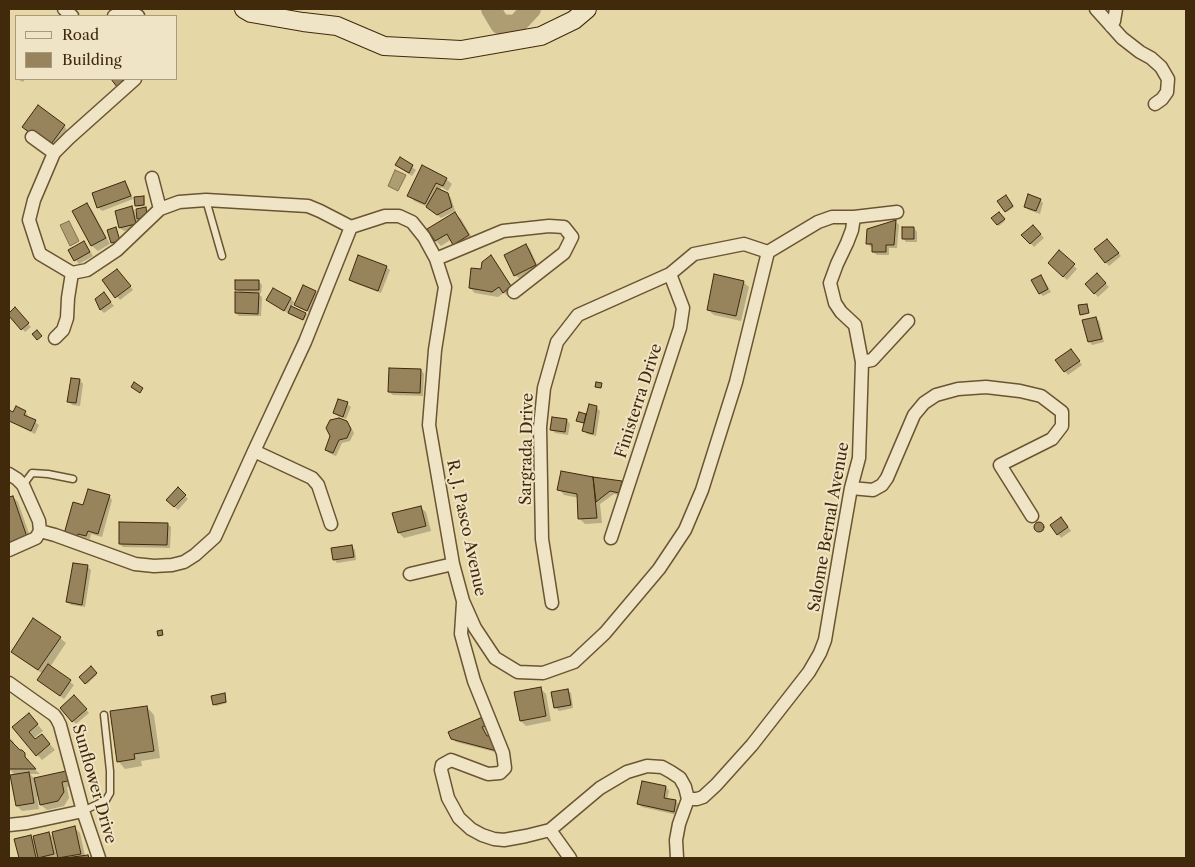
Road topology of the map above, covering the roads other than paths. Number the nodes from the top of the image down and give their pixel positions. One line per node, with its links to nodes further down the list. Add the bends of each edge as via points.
1 (244, 9): 2 (street, via 251,13 336,26 384,46 461,50 541,36 574,20)
2 (587, 9)
3 (1096, 9): 7 (street)
4 (1116, 9): 7 (street)
5 (117, 15): 6 (street)
6 (133, 15)
7 (1111, 26): 9 (street, via 1161,67 1168,79 1167,92)
8 (134, 80): 11 (street)
9 (1155, 104)
10 (32, 137): 11 (street)
11 (54, 153): 21 (street, via 34,200 30,220 40,254)
12 (152, 178): 14 (street)
13 (206, 200): 14 (street, via 179,202); 17 (street, via 308,206); 19 (lane)
14 (160, 209): 21 (street, via 117,250 87,270)
15 (897, 212): 16 (street)
16 (854, 217): 18 (street, via 832,217 818,222); 26 (street, Salome Bernal Avenue, via 852,230 830,283 835,303 855,325)
17 (351, 227): 20 (street, R. J. Pasco Avenue, via 385,216 399,216 412,222); 27 (street, via 305,342)
18 (768, 252): 22 (street, Sargrada Drive, via 744,244 694,254); 39 (street, R. J. Pasco Avenue, via 736,382 702,490 684,530 659,569 605,633 574,662 544,673 518,672 496,658 475,628)
19 (222, 256)
20 (436, 260): 23 (street, via 503,231 564,226 572,237 564,253); 37 (street, R. J. Pasco Avenue, via 445,287 434,350 429,425)
21 (72, 273): 25 (street, via 67,318 64,330)
22 (670, 274): 35 (street, Finisterra Drive, via 682,308 680,328); 40 (street, Sargrada Drive, via 578,315 557,342 544,388 540,427 542,540)
23 (514, 292)
24 (908, 320): 26 (street, via 872,360)
25 (56, 338)
26 (862, 362): 31 (street, Salome Bernal Avenue, via 859,458)
27 (254, 450): 33 (street, via 312,478 318,485); 34 (street, via 216,537 184,562 154,566 135,564)
28 (9, 474): 30 (street)
29 (73, 479): 30 (lane, via 32,473)
30 (23, 485): 34 (street)
31 (851, 488): 32 (street, via 873,490 882,485 914,415 936,395 986,387 1020,391 1041,396 1062,412 1062,426 1052,439 1000,465); 43 (street, Salome Bernal Avenue, via 826,640 820,653 788,700 716,785 703,797)
32 (1032, 516)
33 (331, 524)
34 (40, 531): 36 (street, via 36,538)
35 (611, 538)
36 (9, 550)
37 (453, 564): 38 (street); 39 (street, R. J. Pasco Avenue)
38 (410, 574)
39 (463, 601): 46 (street, via 461,634 474,680 503,753 505,768 500,773 488,774 451,760 446,762 442,770 448,798 459,818 489,838 504,840)
40 (552, 603)
41 (9, 684): 44 (street, Sunflower Drive, via 57,719)
42 (104, 715): 44 (lane, via 110,793 106,800)
43 (688, 799): 46 (street, via 680,778 662,767 647,766 626,772 600,788); 49 (street, via 676,840)
44 (84, 811): 45 (street); 47 (street, Sunflower Drive)
45 (9, 824)
46 (550, 830): 48 (street)
47 (99, 858)
48 (570, 858)
49 (676, 858)

